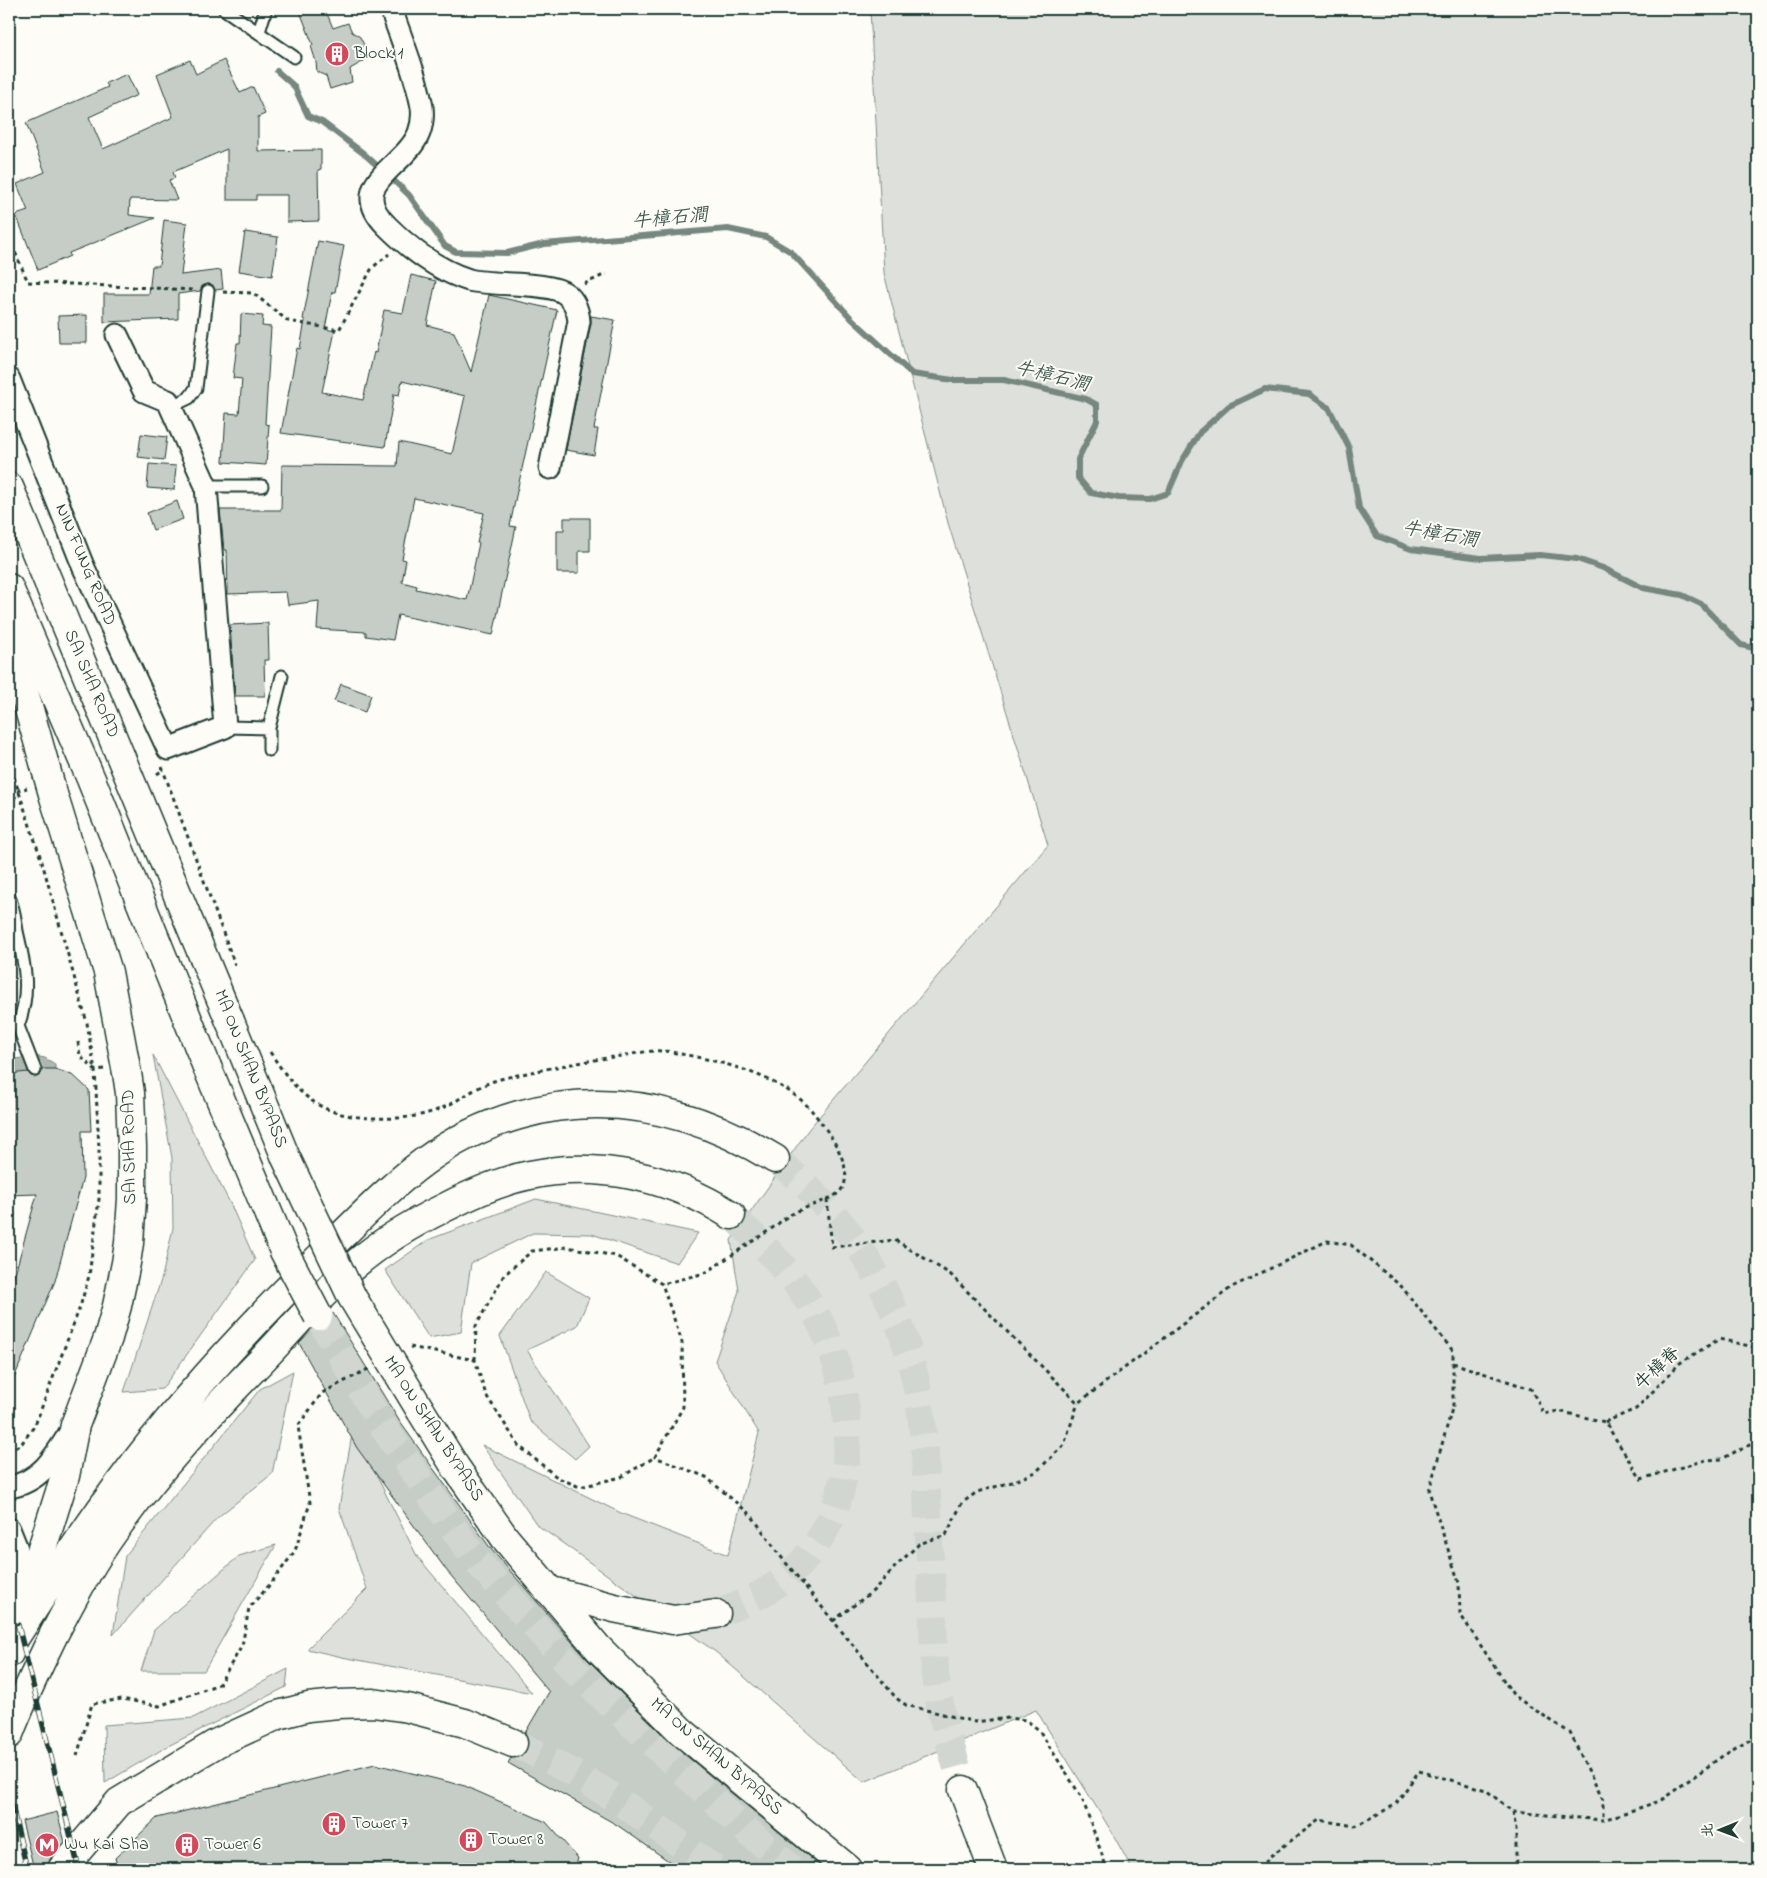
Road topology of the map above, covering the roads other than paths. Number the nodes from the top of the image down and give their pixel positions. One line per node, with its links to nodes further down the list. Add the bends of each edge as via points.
1 (224, 9): 4 (lane)
2 (266, 9): 4 (lane)
3 (391, 9): 10 (street, via 417,88 422,116 418,135 374,186 374,208 404,241 446,271 471,280 544,287 566,293 578,310 579,321)
4 (259, 32): 5 (lane)
5 (294, 57)
6 (208, 291): 9 (lane, via 196,388 189,398)
7 (117, 335): 9 (street, via 144,391 168,401)
8 (9, 379): 17 (street, NIN FUNG ROAD, via 83,566 168,749)
9 (170, 407): 11 (street)
10 (550, 468)
11 (206, 486): 12 (lane); 17 (street)
12 (262, 486)
13 (9, 487): 20 (main road, SAI SHA ROAD)
14 (9, 588): 26 (main road, bridge, via 91,779 284,1251)
15 (9, 639): 27 (main road, SAI SHA ROAD, via 100,942 130,1092 132,1199 126,1263 108,1338)
16 (282, 676): 18 (lane)
17 (225, 727): 18 (lane)
18 (269, 728): 19 (lane)
19 (269, 750)
20 (173, 881): 30 (main road, MA ON SHAN BYPASS, bridge, via 286,1158 352,1297 456,1468)
21 (9, 896): 22 (lane, via 27,982 24,1012)
22 (14, 1026): 23 (lane)
23 (35, 1070)
24 (774, 1159): 32 (main road, via 697,1120 651,1109 602,1104 519,1115 468,1135 435,1153 384,1194 226,1353 120,1482)
25 (731, 1215): 33 (main road, via 701,1197 654,1179 605,1172 542,1172 508,1180 457,1201 418,1221 376,1249 342,1276 224,1400 129,1511 72,1600 23,1698)
26 (318, 1316)
27 (75, 1425): 28 (street, via 43,1471 27,1482); 32 (main road, SAI SHA ROAD, via 65,1476)
28 (9, 1487)
29 (9, 1529): 32 (street, via 17,1556)
30 (548, 1590): 31 (main road, via 673,1620); 37 (main road, MA ON SHAN BYPASS, via 598,1648 682,1732)
31 (716, 1614)
32 (12, 1646)
33 (9, 1734)
34 (513, 1743): 36 (main road, via 465,1723 408,1708 373,1703 338,1704 278,1715 217,1743 119,1802)
35 (963, 1790): 38 (main road)
36 (62, 1869)
37 (848, 1869)
38 (993, 1869)

